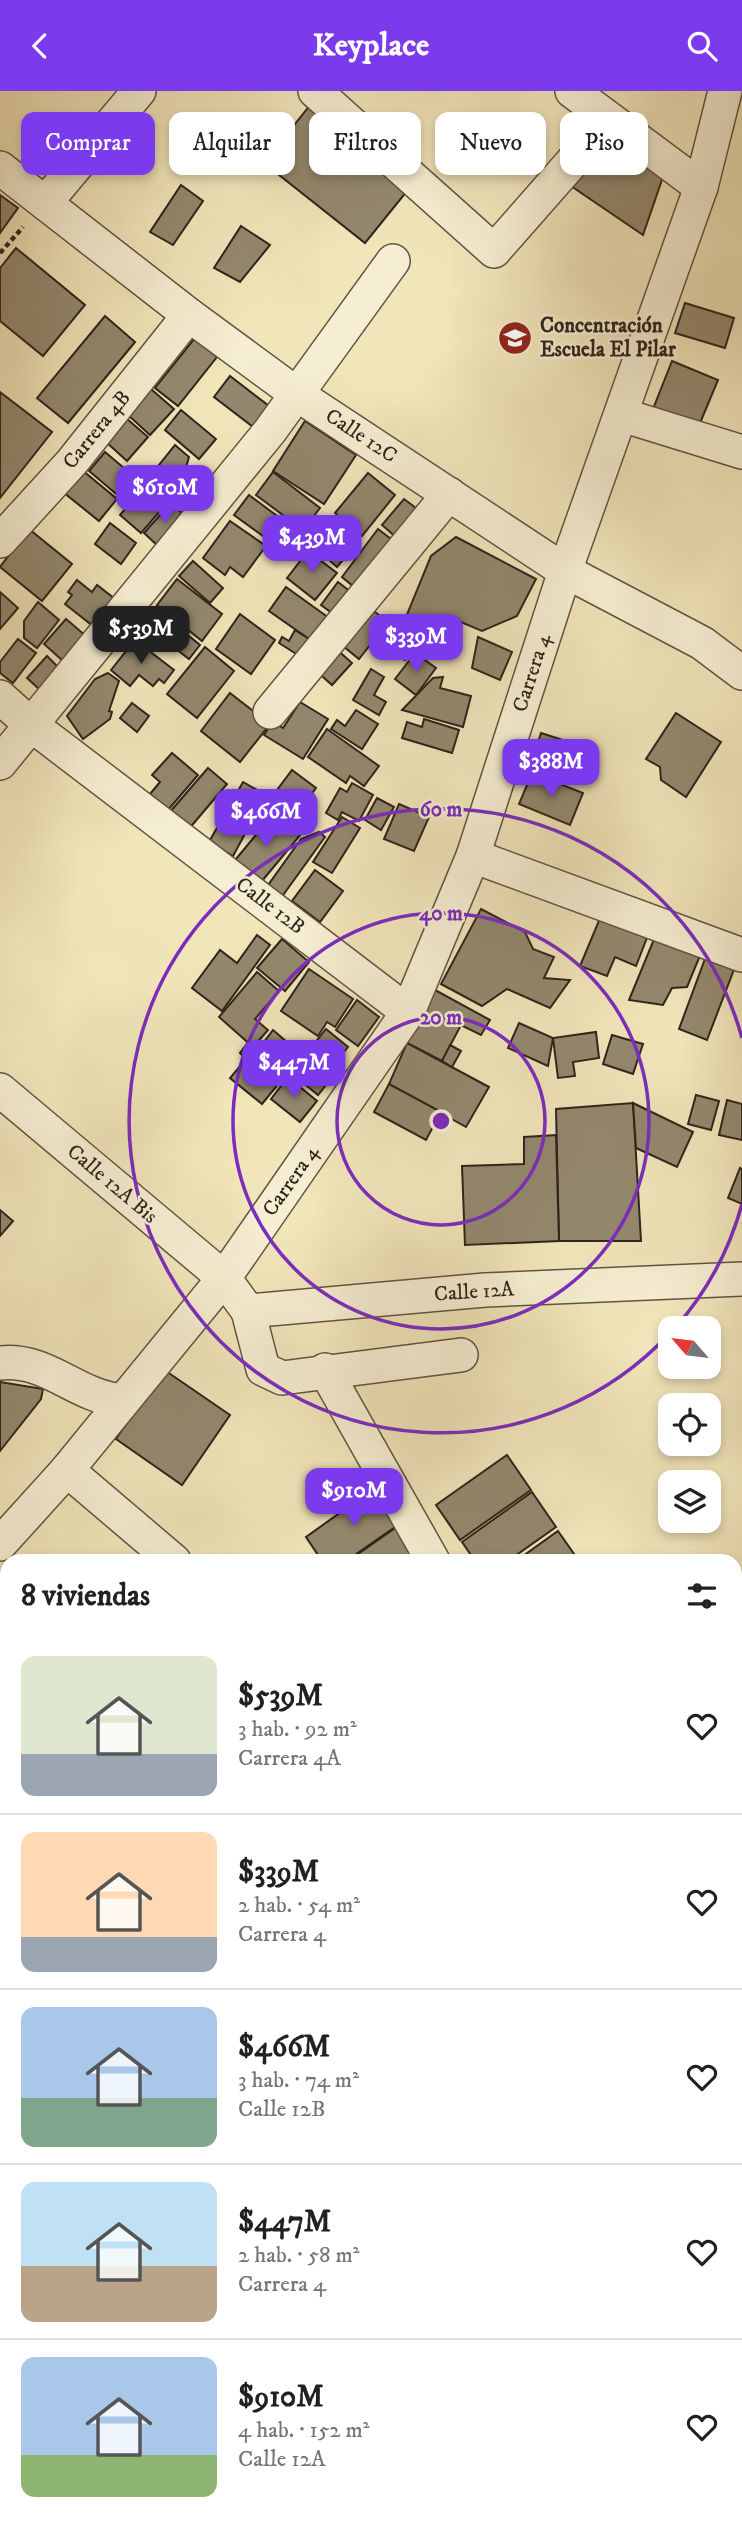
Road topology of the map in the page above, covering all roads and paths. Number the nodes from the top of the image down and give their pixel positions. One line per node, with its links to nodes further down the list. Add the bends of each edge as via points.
1 (139, 91): 10 (street)
2 (315, 91): 8 (street, via 494,251)
3 (572, 91): 5 (street)
4 (725, 91): 9 (street, Carrera 4)
5 (599, 112)
6 (648, 148): 9 (street)
7 (0, 168): 10 (street, Calle 12C)
8 (561, 175)
9 (701, 187): 14 (street, Carrera 4)
10 (45, 203): 12 (street, Calle 12C)
11 (393, 261): 13 (street)
12 (189, 316): 13 (street, Calle 12C); 17 (street, Carrera 4B, via 72,462)
13 (298, 395): 16 (street, Calle 12C); 22 (street)
14 (622, 415): 15 (street); 18 (street, Carrera 4)
15 (742, 452)
16 (449, 494): 18 (street, Calle 12C); 21 (street)
17 (0, 541)
18 (565, 571): 19 (street, Calle 12C, via 702,643); 24 (street, Carrera 4)
19 (742, 673)
20 (0, 697): 22 (street, Calle 12B)
21 (270, 712)
22 (30, 723): 23 (street); 26 (street, Calle 12B)
23 (0, 763)
24 (474, 856): 25 (street); 26 (street, Carrera 4)
25 (742, 955)
26 (408, 1011): 28 (street, Carrera 4)
27 (0, 1090): 28 (street, Calle 12A Bis)
28 (224, 1278): 30 (street); 34 (street, Carrera 4)
29 (742, 1279): 30 (street, Calle 12A, via 485,1290)
30 (248, 1311): 33 (street, via 263,1369 282,1378)
31 (461, 1355): 33 (street)
32 (0, 1363): 34 (street, via 16,1361 43,1369 101,1399)
33 (325, 1370): 38 (street)
34 (123, 1401): 35 (street, Carrera 4)
35 (67, 1469): 36 (street, Carrera 4); 37 (street)
36 (2, 1535)
37 (166, 1554)
38 (429, 1554)

